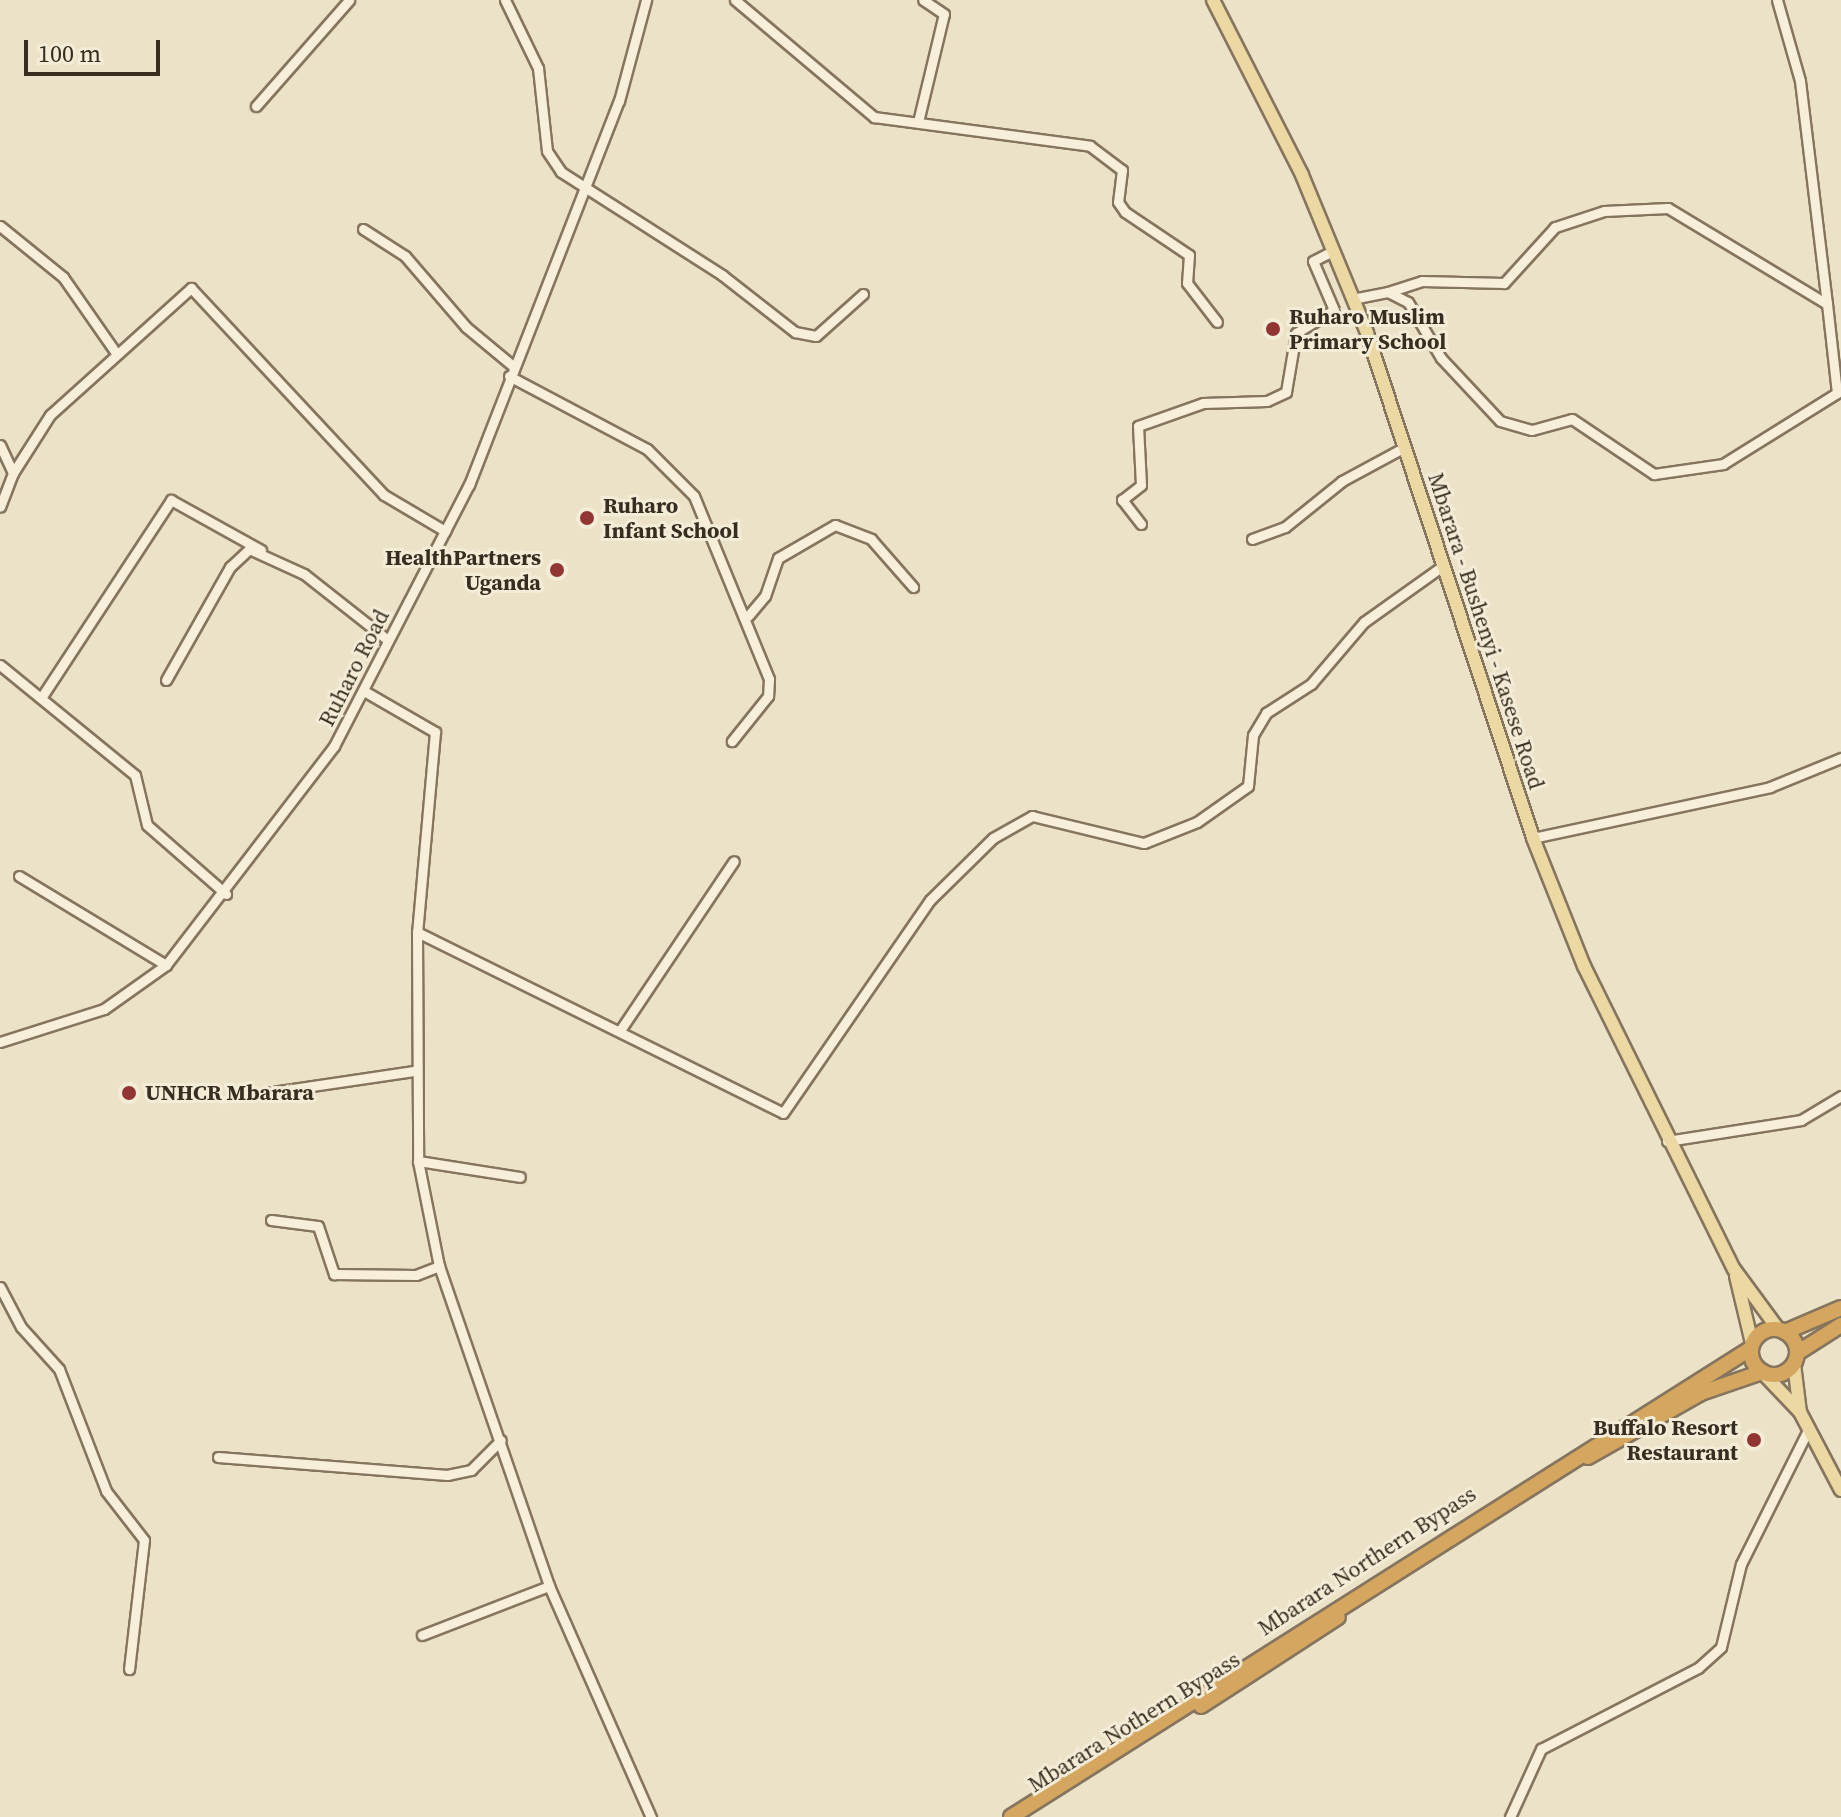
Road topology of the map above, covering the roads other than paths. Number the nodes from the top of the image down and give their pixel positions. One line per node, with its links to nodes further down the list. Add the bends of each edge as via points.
1 (349, 0): 8 (street)
2 (505, 0): 10 (street, via 541,78 549,158)
3 (646, 0): 10 (street, Ruharo Road, via 636,51)
4 (735, 0): 9 (street, via 863,112)
5 (923, 0): 9 (street, via 944,14)
6 (1213, 0): 13 (main road, Mbarara - Bushenyi - Kasese Road)
7 (1777, 0): 17 (street, via 1800,81)
8 (256, 106)
9 (918, 122): 18 (street, via 1090,146 1122,170 1118,202 1125,212 1189,255 1187,283)
10 (585, 190): 15 (street, via 805,336 816,336); 21 (street, Ruharo Road)
11 (0, 226): 20 (street, via 63,277)
12 (363, 229): 21 (street, via 417,267 466,327)
13 (1333, 251): 16 (main road, Mbarara - Bushenyi - Kasese Road); 27 (street, via 1313,261 1334,310 1296,333 1286,392 1267,401 1203,403 1138,426 1141,485 1122,500)
14 (1388, 292): 16 (street); 17 (street, via 1422,281 1504,283 1555,227 1651,207 1689,218); 19 (street, via 1420,315 1441,358 1500,421 1532,430 1572,419 1654,474 1723,464 1829,402 1837,393)
15 (863, 294)
16 (1352, 299): 24 (main road, Mbarara - Bushenyi - Kasese Road)
17 (1827, 304): 19 (street)
18 (1217, 322)
19 (1840, 352)
20 (116, 353): 25 (street, via 50,415); 28 (street, via 183,290 195,289 376,487)
21 (513, 366): 22 (street, Ruharo Road)
22 (509, 376): 28 (street, Ruharo Road); 33 (street, via 672,468 694,496)
23 (0, 445): 25 (street)
24 (1405, 447): 29 (street, via 1342,481 1285,527); 31 (main road, Mbarara - Bushenyi - Kasese Road)
25 (13, 473): 26 (street)
26 (0, 507)
27 (1141, 524)
28 (445, 531): 34 (street, Ruharo Road)
29 (1252, 539)
30 (261, 550): 34 (street); 36 (street, via 241,552 230,567); 38 (street, via 171,500)
31 (1444, 565): 41 (main road, Mbarara - Bushenyi - Kasese Road); 47 (street, via 1364,622 1311,684 1266,713 1253,735 1248,786 1197,822 1144,843 1032,816 993,838 930,900 788,1111)
32 (913, 587): 33 (street, via 871,539 835,525 778,558 765,596)
33 (748, 616): 39 (street, via 771,687)
34 (388, 640): 37 (street, Ruharo Road)
35 (0, 665): 38 (street)
36 (166, 680)
37 (364, 691): 44 (street, Ruharo Road, via 327,757); 45 (street, via 435,732)
38 (41, 698): 44 (street, via 140,780 147,825)
39 (732, 741)
40 (1841, 758): 41 (street, via 1770,787)
41 (1533, 838): 52 (main road, Mbarara - Bushenyi - Kasese Road)
42 (734, 861): 47 (street)
43 (19, 876): 46 (street)
44 (226, 894): 46 (street, Ruharo Road)
45 (417, 932): 47 (street); 49 (street)
46 (166, 965): 48 (street, Ruharo Road, via 104,1009)
47 (621, 1029)
48 (0, 1042)
49 (414, 1071): 50 (street); 53 (street)
50 (265, 1093)
51 (1841, 1096): 52 (street, via 1801,1120)
52 (1667, 1141): 57 (main road, Mbarara - Bushenyi - Kasese Road)
53 (418, 1161): 54 (street); 56 (street)
54 (520, 1177)
55 (271, 1220): 56 (street, via 318,1226 334,1274 416,1275)
56 (439, 1266): 67 (street)
57 (1734, 1269): 61 (main road, Mbarara - Bushenyi - Kasese Road); 62 (main road, Mbarara - Bushenyi - Kasese Road)
58 (0, 1287): 72 (street, via 21,1327 59,1369 106,1491 144,1540)
59 (1841, 1308): 61 (highway, Mbarara Northern Bypass)
60 (1841, 1325): 63 (highway)
61 (1782, 1330): 62 (highway, Mbarara Northern Bypass); 63 (highway)
62 (1751, 1346): 64 (highway); 74 (highway, Mbarara Northern Bypass)
63 (1796, 1358): 64 (highway, via 1776,1375); 65 (main road)
64 (1762, 1372): 65 (main road); 75 (highway, Mbarara Nothern Bypass, via 1701,1393 1574,1465)
65 (1800, 1412): 66 (main road)
66 (1809, 1428): 69 (main road); 76 (street, via 1741,1564 1721,1647 1698,1668 1541,1749)
67 (501, 1440): 68 (street, via 471,1470 447,1475); 70 (street)
68 (218, 1457)
69 (1841, 1490)
70 (549, 1586): 71 (street); 73 (street)
71 (422, 1635)
72 (129, 1669)
73 (651, 1817)
74 (1011, 1817)
75 (1025, 1817)
76 (1510, 1817)

